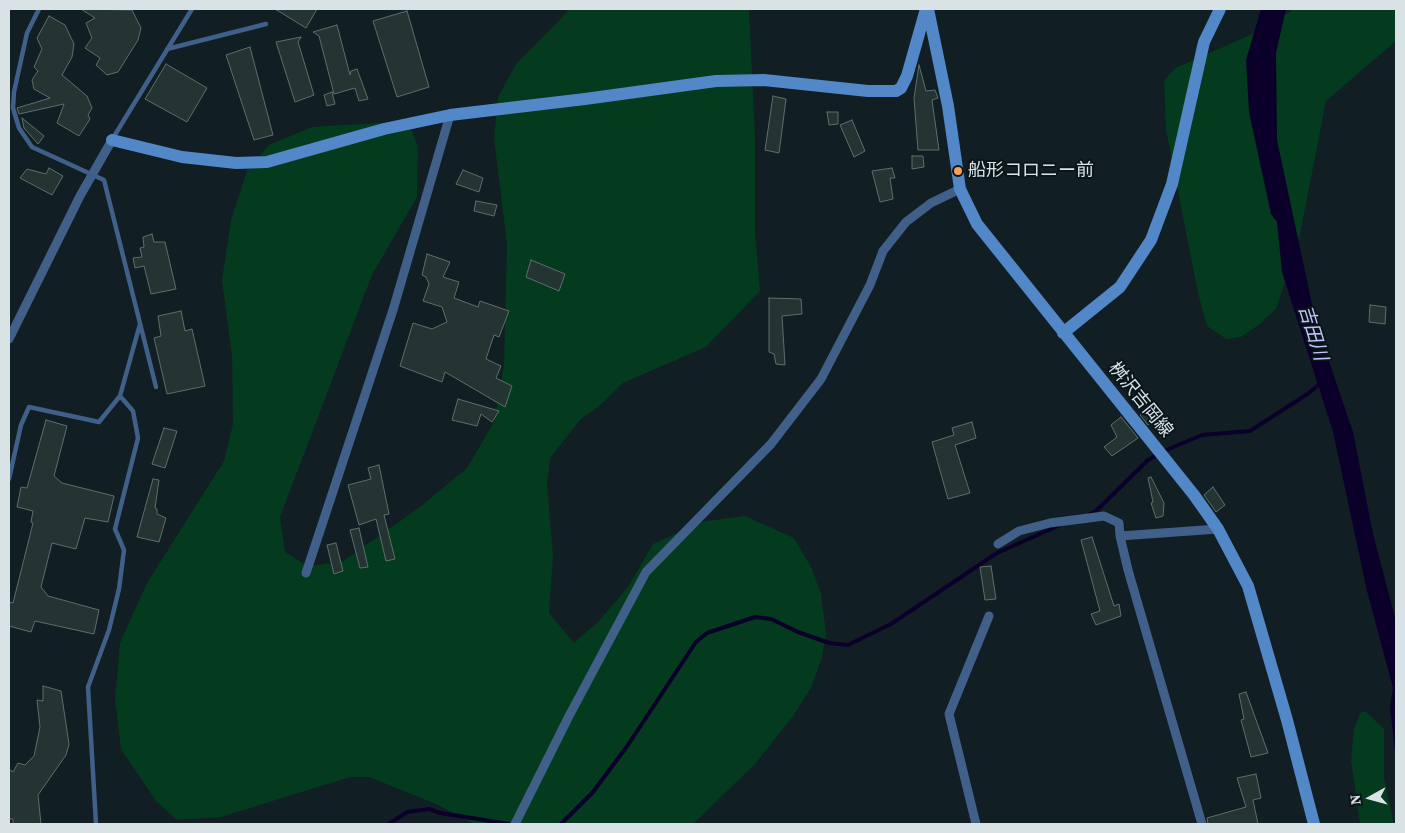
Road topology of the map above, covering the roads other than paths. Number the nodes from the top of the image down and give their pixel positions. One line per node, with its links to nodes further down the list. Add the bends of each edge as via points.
1 (39, 9): 9 (lane, via 27,33 14,92 13,108 19,128 32,147)
2 (192, 9): 6 (lane)
3 (927, 9): 7 (street, via 907,76 896,91 764,80 716,80 585,100); 10 (street, 桝沢吉岡線, via 948,106)
4 (1220, 9): 12 (street, via 1204,42 1172,184 1150,240 1120,287)
5 (266, 24): 6 (lane)
6 (167, 49): 8 (lane)
7 (450, 115): 8 (street, via 384,129 267,162 236,163 182,157); 20 (street, via 393,310)
8 (112, 140): 9 (street)
9 (91, 176): 11 (lane, via 104,180); 13 (street)
10 (960, 189): 12 (street, 桝沢吉岡線, via 977,224); 22 (street, via 931,203 906,222 883,251 870,285 821,378 771,444 646,572)
11 (140, 324): 14 (lane); 15 (lane)
12 (1063, 333): 17 (street, 桝沢吉岡線, via 1166,459)
13 (9, 339)
14 (156, 387)
15 (120, 396): 16 (lane, via 99,422 29,407 21,425); 23 (lane, via 133,411 138,438 115,529 124,550 120,588 88,687)
16 (9, 479)
17 (1218, 530): 18 (street); 26 (street, 桝沢吉岡線, via 1248,586)
18 (1120, 536): 19 (street, via 1119,523 1104,516 1050,522 1019,531); 25 (street)
19 (998, 544)
20 (306, 573)
21 (989, 616): 24 (street, via 949,714)
22 (516, 821)
23 (96, 824)
24 (976, 824)
25 (1202, 824)
26 (1314, 824)

